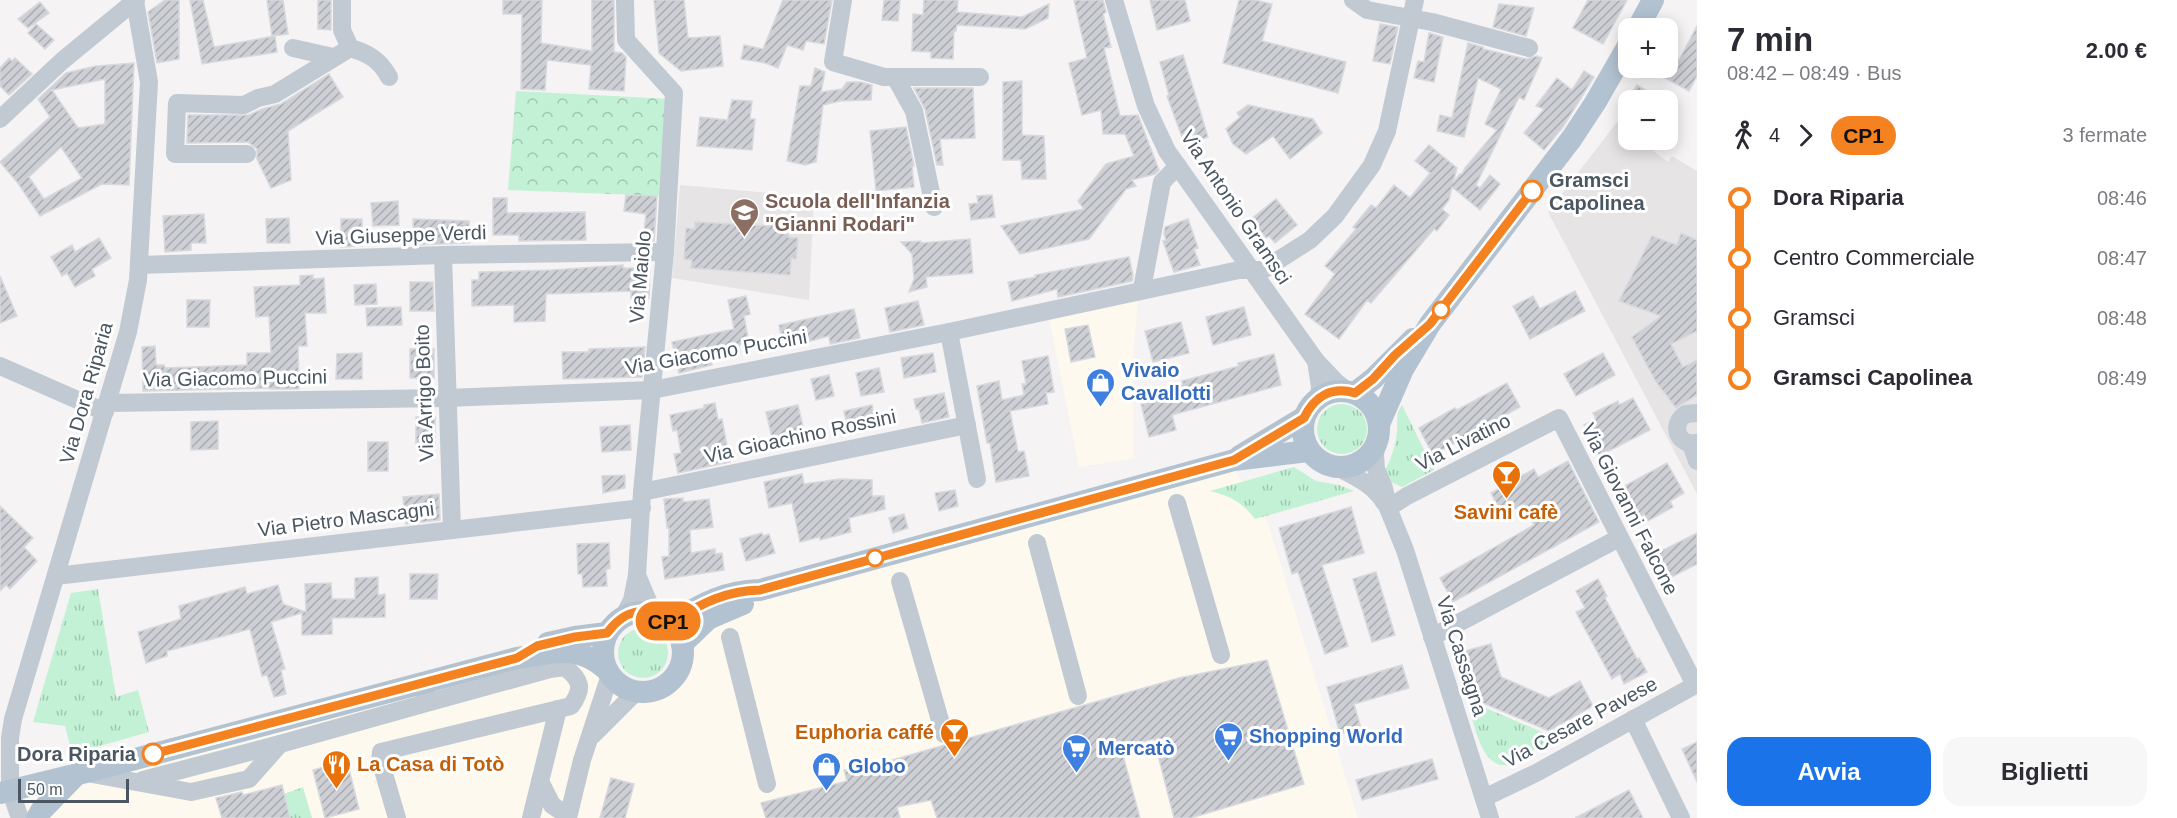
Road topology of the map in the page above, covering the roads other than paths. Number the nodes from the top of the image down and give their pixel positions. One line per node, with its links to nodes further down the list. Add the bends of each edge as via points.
1 (136, 0): 19 (street); 25 (street, Via Dora Riparia, via 149,82)
2 (342, 0): 12 (street, via 342,30)
3 (625, 0): 23 (street, Via Maiolo, via 626,40 674,93)
4 (843, 0): 17 (street, via 833,62)
5 (1114, 0): 21 (street, Via Antonio Gramsci, via 1146,106)
6 (1353, 0): 9 (street, via 1367,10)
7 (1415, 0): 9 (street, Via Giacomo Puccini)
8 (1653, 0): 10 (main road)
9 (1410, 18): 13 (street); 26 (street, Via Giacomo Puccini, via 1387,131 1372,165 1335,216 1310,240 1263,270)
10 (1643, 18)
11 (293, 48): 14 (street)
12 (350, 48): 14 (street); 16 (street, via 366,52)
13 (1529, 48)
14 (333, 57): 20 (street, via 275,94 244,105 177,103 175,154)
15 (1618, 63): 28 (main road, via 1566,146)
16 (389, 77)
17 (895, 77): 18 (street); 22 (street, via 914,111)
18 (980, 77)
19 (0, 119)
20 (247, 154)
21 (1178, 166): 26 (street, Via Antonio Gramsci); 27 (street, via 1162,182)
22 (934, 207)
23 (665, 252): 24 (street, Via Giuseppe Verdi); 32 (street, Via Maiolo)
24 (443, 255): 25 (street, Via Giuseppe Verdi); 35 (street, Via Arrigo Boito)
25 (139, 265): 36 (street, Via Dora Riparia, via 128,332)
26 (1251, 270): 27 (street, Via Giacomo Puccini); 30 (street, Via Antonio Gramsci)
27 (1142, 289): 29 (street, Via Giacomo Puccini)
28 (1430, 324): 33 (main road, via 1373,379); 41 (main road, via 1403,369)
29 (949, 332): 32 (street, Via Giacomo Puccini); 40 (street)
30 (1316, 362): 33 (street, Via Antonio Gramsci); 34 (street, Via Antonio Gramsci)
31 (0, 366): 36 (street)
32 (652, 390): 35 (street, Via Giacomo Puccini); 47 (street, Via Maiolo)
33 (1352, 392): 34 (main road, via 1328,392); 41 (main road, via 1368,402 1377,416)
34 (1319, 397): 38 (main road)
35 (447, 398): 36 (street, Via Giacomo Puccini); 50 (street, Via Arrigo Boito)
36 (106, 407): 54 (street, Via Dora Riparia)
37 (1697, 413): 42 (street, via 1686,414 1677,426 1682,440)
38 (1304, 418): 43 (main road, via 1303,440); 44 (main road)
39 (1559, 418): 49 (street, Via Livatino); 51 (street, Via Giovanni Falcone)
40 (967, 425): 46 (street); 47 (street, Via Gioachino Rossini)
41 (1378, 431): 45 (main road, via 1367,457 1348,467); 49 (street, Via Cassagna, via 1376,469)
42 (1695, 449)
43 (1308, 451): 44 (main road); 45 (main road, via 1326,465)
44 (1234, 460): 56 (main road)
45 (1337, 467): 49 (street, Via Cassagna, via 1377,491)
46 (977, 479)
47 (642, 500): 50 (street, Via Pietro Mascagni); 53 (street, Via Maiolo)
48 (1177, 503): 63 (street)
49 (1388, 508): 61 (street, Via Cassagna)
50 (452, 530): 54 (street, Via Pietro Mascagni)
51 (1619, 538): 61 (street); 67 (street, Via Giovanni Falcone)
52 (1037, 543): 69 (street)
53 (637, 575): 57 (street, Via Maiolo); 58 (street, Via Maiolo)
54 (56, 576): 80 (street, Via Dora Riparia, via 13,719)
55 (900, 581): 73 (street)
56 (760, 590): 58 (main road, via 724,594); 62 (main road, via 742,604 708,620)
57 (624, 616): 58 (main road, via 635,612); 59 (main road)
58 (662, 618): 62 (main road, via 678,633)
59 (607, 633): 64 (main road, via 537,646); 66 (main road, via 603,657)
60 (730, 637): 79 (street)
61 (1432, 637): 81 (street, Via Cassagna)
62 (682, 644): 68 (main road, via 679,670 671,681 656,690)
63 (1221, 655)
64 (517, 658): 65 (main road); 66 (main road, via 572,651 594,659)
65 (468, 671): 70 (street); 76 (main road)
66 (608, 672): 68 (main road, via 624,688); 74 (street)
67 (1696, 684): 72 (street, Via Cesare Pavese)
68 (636, 692): 74 (street)
69 (1078, 696)
70 (419, 705): 71 (street, via 565,667 577,676 579,686 571,706); 75 (street)
71 (558, 709): 77 (street); 85 (street, via 381,752)
72 (1633, 719): 81 (street, Via Cesare Pavese); 88 (street)
73 (944, 734)
74 (590, 738): 82 (street)
75 (280, 744): 78 (street); 78 (street, via 249,779 191,792)
76 (81, 773): 78 (street); 80 (main road); 84 (main road)
77 (540, 781): 82 (street, via 552,805); 86 (street)
78 (136, 782)
79 (767, 784)
80 (5, 791): 83 (street, Via Dora Riparia)
81 (1484, 798): 87 (street, Via Cassagna)
82 (568, 817)
83 (20, 818)
84 (37, 818)
85 (397, 818)
86 (531, 818)
87 (1490, 818)
88 (1682, 818)

